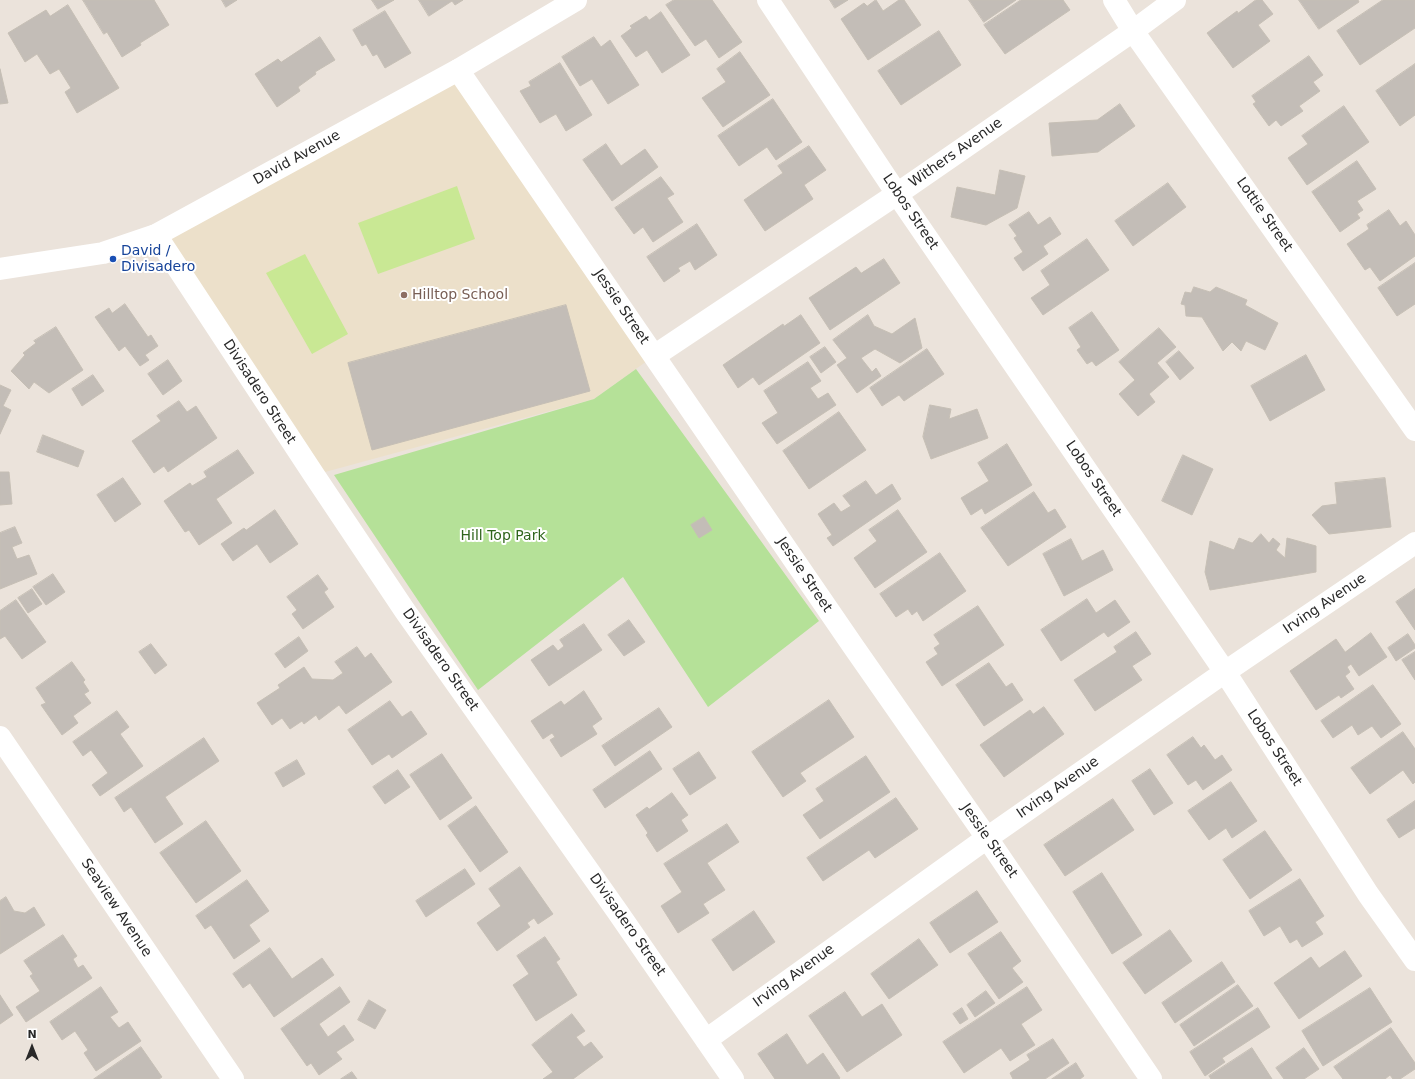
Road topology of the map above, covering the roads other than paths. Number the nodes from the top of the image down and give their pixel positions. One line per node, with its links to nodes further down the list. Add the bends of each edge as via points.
1 (576, 0): 6 (street, David Avenue)
2 (768, 0): 7 (street, Lobos Street)
3 (1114, 0): 5 (street, Lottie Street)
4 (1175, 0): 5 (street, Withers Avenue)
5 (1133, 30): 7 (street, Withers Avenue); 11 (street, Lottie Street)
6 (458, 70): 8 (street, David Avenue); 10 (street, Jessie Street)
7 (897, 194): 10 (street, Withers Avenue); 13 (street, Lobos Street)
8 (156, 235): 9 (street, David Avenue, via 103,252); 17 (street, Divisadero Street, via 405,611)
9 (0, 269)
10 (654, 356): 15 (street, Jessie Street)
11 (1415, 430)
12 (1415, 543): 13 (street, Irving Avenue)
13 (1225, 672): 15 (street, Irving Avenue); 16 (street, Lobos Street, via 1368,894)
14 (0, 737): 18 (street, Seaview Avenue)
15 (987, 838): 17 (street, Irving Avenue); 20 (street, Jessie Street)
16 (1415, 960)
17 (706, 1040): 19 (street, Divisadero Street)
18 (233, 1079)
19 (733, 1079)
20 (1151, 1079)

